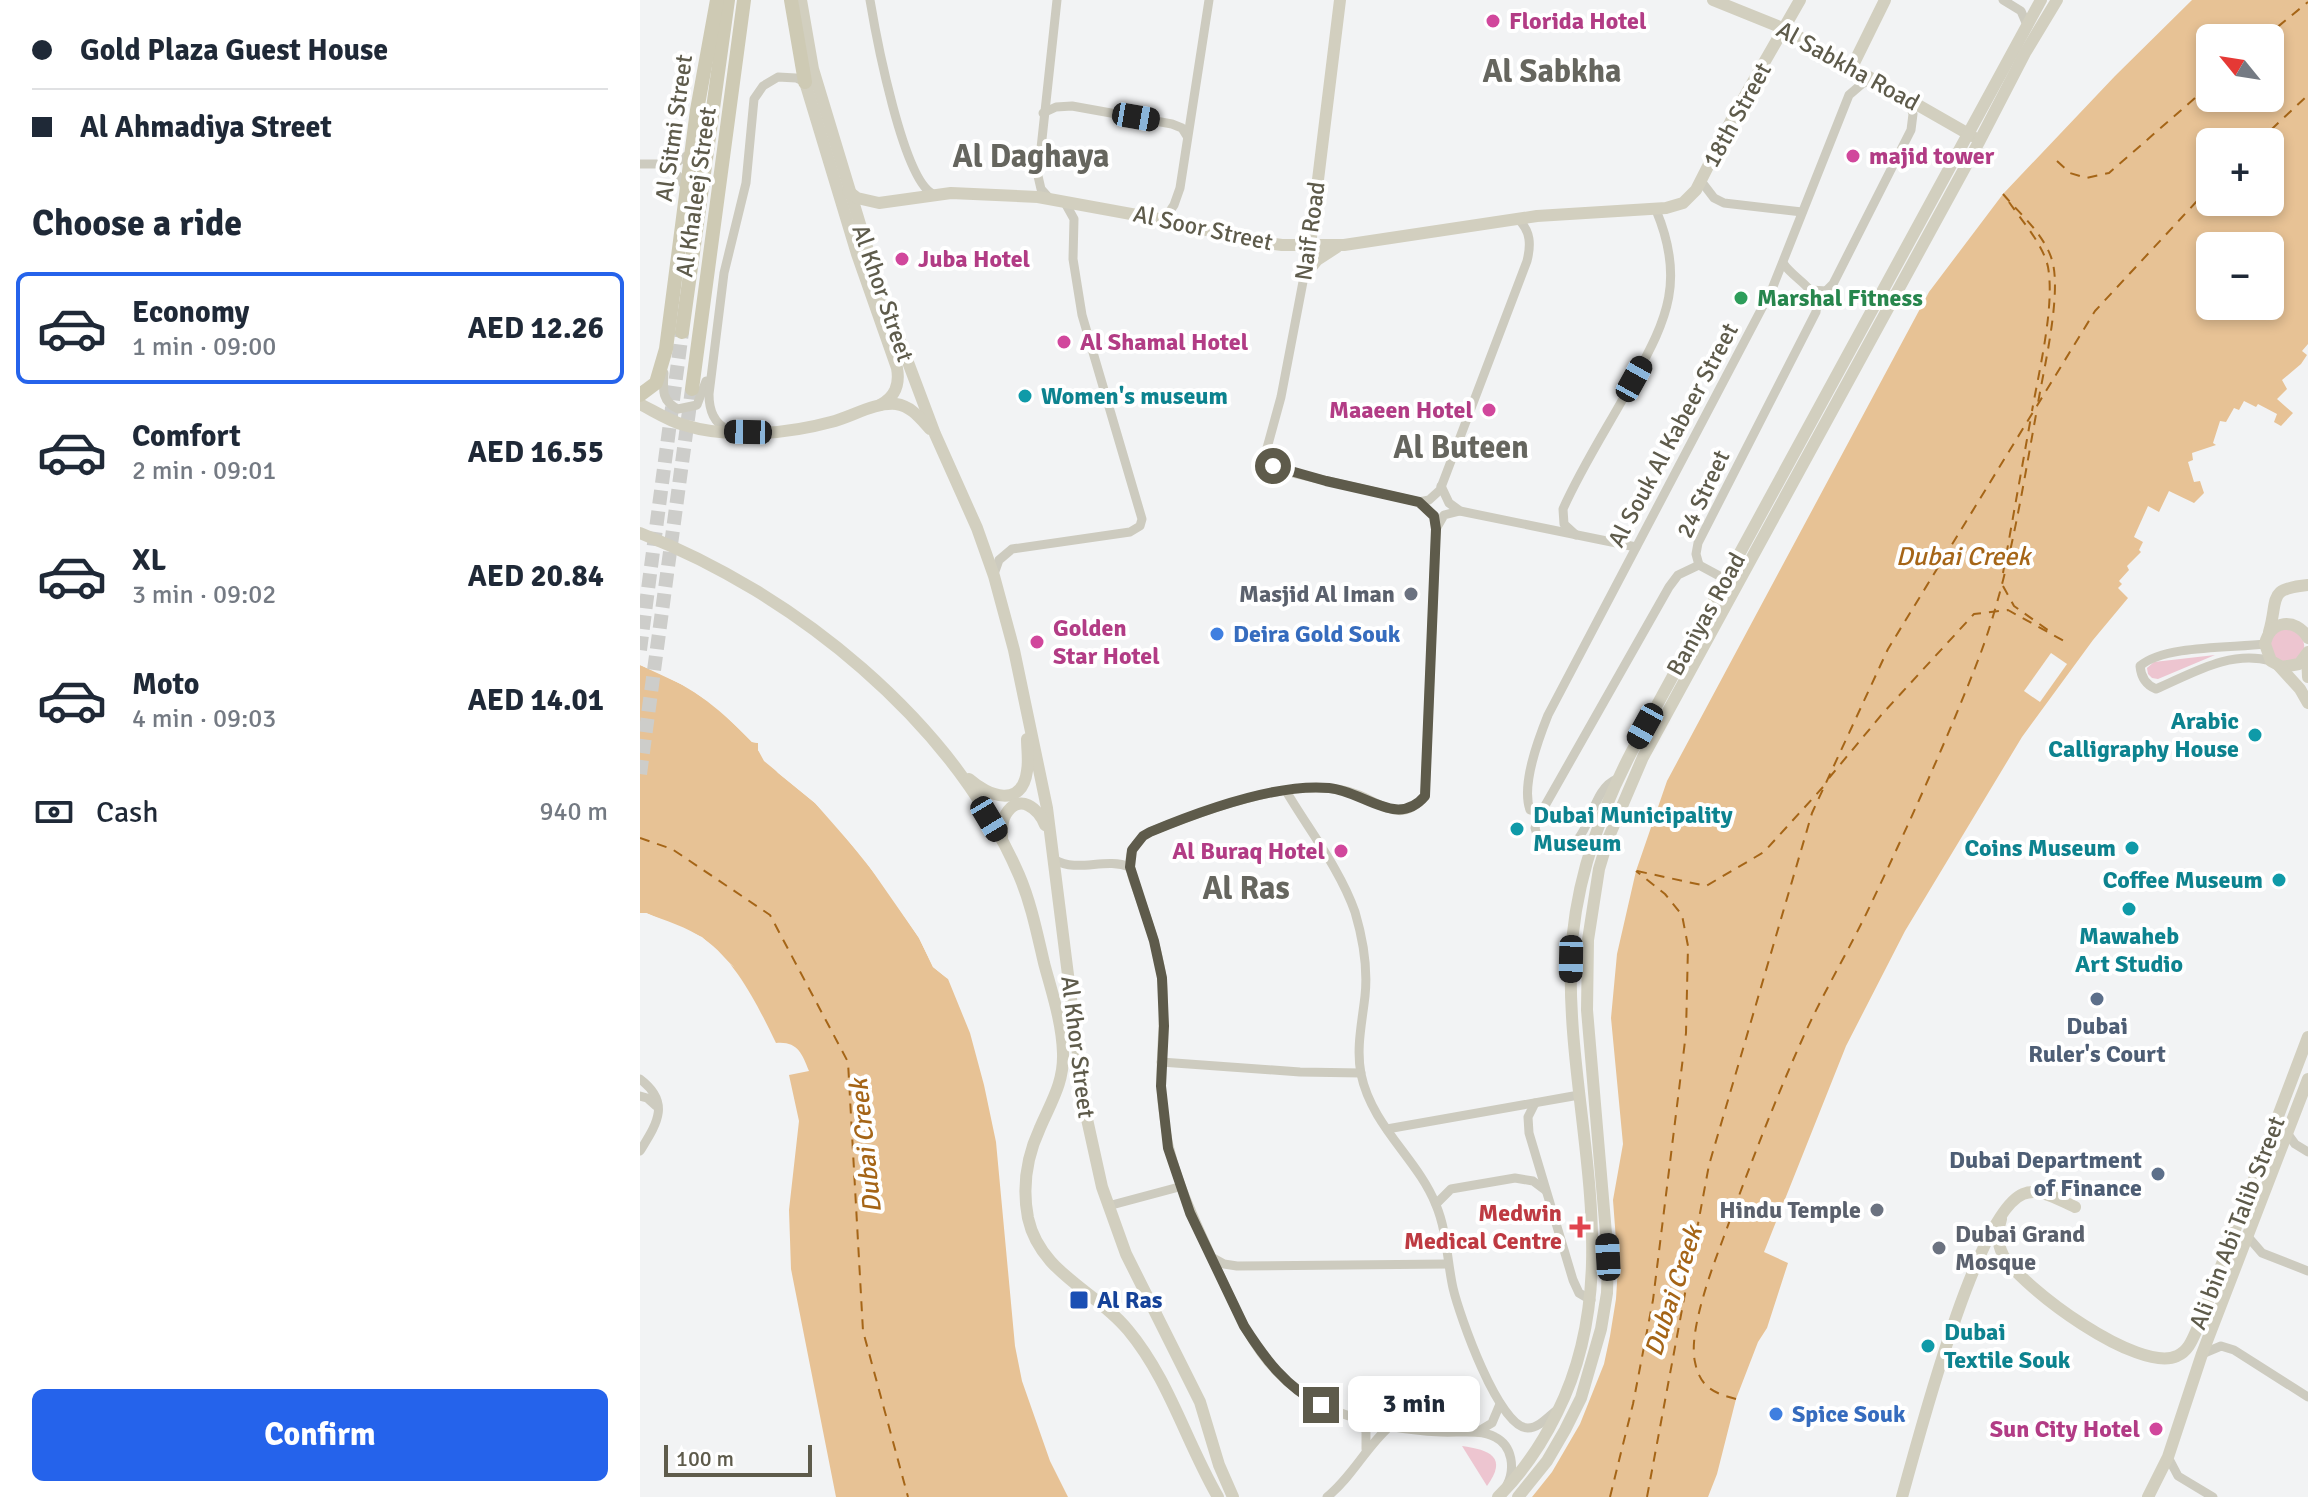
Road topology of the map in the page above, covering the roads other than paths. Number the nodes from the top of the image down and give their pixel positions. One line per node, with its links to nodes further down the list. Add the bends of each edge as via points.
1 (717, 0): 28 (main road, Al Sitmi Street)
2 (728, 0): 48 (main road, Al Khaleej Street)
3 (744, 0): 51 (main road, Al Khaleej Street)
4 (791, 0): 22 (main road)
5 (801, 0): 33 (main road, Al Khor Street, via 813,69)
6 (870, 0): 34 (street, via 904,142 920,184)
7 (1057, 0): 24 (street)
8 (1209, 0): 26 (street)
9 (1340, 0): 39 (main road, Naif Road)
10 (1713, 0): 17 (main road, Al Sabkha Road)
11 (1800, 0): 17 (main road, 18th Street)
12 (1885, 0): 20 (main road)
13 (2003, 0): 16 (street, via 2021,11)
14 (2041, 0): 16 (main road, Baniyas Road)
15 (2057, 0): 27 (main road, Baniyas Road)
16 (2027, 25): 25 (main road, Baniyas Road)
17 (1785, 29): 18 (main road, Al Sabkha Road); 19 (main road, 18th Street)
18 (1807, 42): 19 (main road, via 1793,40); 20 (main road, Al Sabkha Road)
19 (1775, 47): 31 (main road, 18th Street)
20 (1852, 67): 21 (main road, Al Sabkha Road)
21 (1875, 81): 23 (main road, Al Sabkha Road); 38 (street, Al Souk Al Kabeer Street, via 1849,95)
22 (805, 82): 50 (street, via 778,77 754,99 746,183 724,273); 54 (main road, Al Khor Street, via 897,368 898,386)
23 (1908, 99): 25 (main road, Al Sabkha Road); 47 (street, via 1911,130 1848,256 1830,288)
24 (1043, 113): 26 (street, via 1072,106 1172,124); 35 (street, via 1039,183)
25 (1967, 133): 27 (main road, Al Sabkha Road); 66 (main road, Baniyas Road)
26 (1187, 137): 41 (street, via 1178,197)
27 (1980, 140): 82 (main road, Baniyas Road, via 1643,757)
28 (693, 150): 30 (street); 32 (main road, Al Sitmi Street)
29 (640, 164): 30 (street)
30 (666, 166): 32 (street)
31 (1701, 181): 37 (main road, 18th Street, via 1683,203); 38 (street, via 1724,203)
32 (687, 191): 49 (main road, Al Sitmi Street)
33 (848, 191): 34 (main road, Al Soor Street, via 879,203); 56 (main road, Al Khor Street)
34 (933, 194): 35 (main road, Al Soor Street)
35 (1050, 199): 36 (main road, Al Soor Street)
36 (1064, 201): 41 (main road, Al Soor Street); 65 (street, via 1074,219 1073,259 1082,315 1142,519 1130,532 1012,549 999,560)
37 (1656, 210): 40 (main road, Al Soor Street); 62 (street, via 1670,255 1667,307 1655,341 1563,509 1564,524)
38 (1802, 212): 45 (street, Al Souk Al Kabeer Street)
39 (1314, 213): 42 (main road, via 1309,225); 43 (main road, Naif Road)
40 (1518, 219): 44 (main road, Al Soor Street); 57 (street, via 1530,241 1527,261)
41 (1164, 220): 42 (main road, Al Soor Street)
42 (1282, 245): 43 (main road, Al Soor Street)
43 (1310, 245): 44 (main road, Al Soor Street); 46 (street, Naif Road)
44 (1344, 245): 46 (main road, via 1321,257)
45 (1783, 263): 47 (street); 63 (street, Al Souk Al Kabeer Street)
46 (1304, 276): 58 (street, Naif Road, via 1268,459 1280,470)
47 (1811, 290): 64 (street, 24 Street, via 1817,300 1813,318 1698,543)
48 (682, 332)
49 (666, 349): 50 (street, via 663,394 678,409 700,401); 52 (main road, Al Sitmi Street, via 656,383)
50 (713, 358): 55 (street, via 709,403 715,420)
51 (692, 389)
52 (640, 395)
53 (640, 404): 55 (main road, via 686,426)
54 (880, 405): 55 (main road, via 806,428); 56 (main road, via 907,407)
55 (729, 431)
56 (935, 434): 65 (main road, Al Khor Street)
57 (1441, 486): 58 (street, via 1433,498); 59 (street)
58 (1419, 502): 60 (street, via 1434,516)
59 (1460, 511): 60 (street, via 1444,515); 62 (street)
60 (1436, 529): 79 (street, via 1425,796 1403,811 1340,789)
61 (640, 533): 77 (main road, via 717,568 810,626 876,682)
62 (1576, 535): 63 (street)
63 (1636, 547): 80 (street, Al Souk Al Kabeer Street, via 1539,737 1527,802 1530,810)
64 (1699, 565): 66 (street); 80 (street, 24 Street, via 1678,575 1669,587)
65 (994, 576): 76 (main road, Al Khor Street)
66 (1725, 579): 78 (main road, Baniyas Road)
67 (2308, 585): 68 (main road, via 2281,591)
68 (2274, 607): 69 (main road); 70 (main road)
69 (2299, 624): 70 (main road, via 2277,626); 71 (main road)
70 (2267, 638): 73 (main road); 73 (street, via 2162,655 2145,662 2141,671 2156,689 2230,659)
71 (2308, 638)
72 (2307, 654): 73 (main road, via 2294,667); 74 (main road)
73 (2275, 663): 75 (main road)
74 (2308, 677)
75 (2308, 703)
76 (1027, 709): 77 (main road, via 1027,772 1012,793 986,793); 85 (main road, Al Khor Street)
77 (945, 758): 83 (main road)
78 (1617, 779): 80 (street, via 1602,791 1580,836 1568,848 1541,842 1535,828); 81 (main road, Baniyas Road)
79 (1286, 791): 84 (street, via 1186,818 1143,836); 94 (street, via 1347,894 1360,930 1366,975)
80 (1541, 813)
81 (1600, 817): 82 (main road, via 1601,833); 90 (main road, Baniyas Road)
82 (1612, 827): 91 (main road, Baniyas Road)
83 (1002, 840): 85 (main road, via 1005,815 1015,806 1028,805 1039,812); 125 (main road, via 1027,897 1062,1041 1058,1094 1028,1163 1026,1199 1033,1235 1053,1266 1127,1328 1156,1369)
84 (1132, 850): 86 (street); 88 (street)
85 (1054, 855): 87 (street); 89 (main road, Al Khor Street)
86 (1116, 862): 87 (street); 88 (street)
87 (1075, 866): 89 (street)
88 (1130, 867): 93 (street, via 1162,978)
89 (1058, 883): 109 (main road, Al Khor Street, via 1088,1129)
90 (1581, 884): 91 (main road, via 1587,881 1590,886 1584,926); 97 (main road, Baniyas Road, via 1571,982)
91 (1588, 940): 134 (main road, Baniyas Road, via 1587,1010 1607,1221 1607,1293 1581,1398 1547,1461)
92 (2308, 1037): 116 (main road, Ali bin Abi Talib Street, via 2198,1327 2181,1354 2159,1358 2107,1340 2051,1302)
93 (1161, 1062): 94 (street); 106 (street, via 1162,1109)
94 (1361, 1073): 101 (street)
95 (640, 1079): 100 (street, via 653,1091)
96 (2308, 1079): 102 (main road)
97 (1579, 1095): 99 (street); 118 (main road, Baniyas Road, via 1593,1237)
98 (640, 1096): 100 (street)
99 (1535, 1103): 101 (street); 107 (street, via 1527,1125)
100 (658, 1109): 104 (street, via 655,1128)
101 (1387, 1129): 108 (street)
102 (2287, 1133): 103 (street); 105 (main road)
103 (2306, 1150): 105 (street)
104 (640, 1151)
105 (2278, 1157): 112 (main road)
106 (1179, 1187): 109 (street); 113 (street)
107 (1547, 1192): 108 (street, via 1533,1181 1515,1178 1451,1189); 118 (street, via 1575,1287)
108 (1436, 1204): 114 (street)
109 (1108, 1206): 123 (main road, Al Khor Street)
110 (2075, 1207): 111 (main road, via 2030,1192 2014,1200)
111 (2001, 1219): 115 (main road); 116 (main road, Ali bin Abi Talib Street, via 2000,1247)
112 (2249, 1238): 117 (street, via 2262,1253); 119 (main road)
113 (1213, 1258): 114 (street, via 1237,1266); 124 (street, via 1244,1326 1276,1372 1309,1398)
114 (1448, 1264): 121 (street, via 1463,1322)
115 (1977, 1264): 116 (main road, via 1997,1258); 135 (main road)
116 (2011, 1265)
117 (2308, 1271)
118 (1591, 1300): 122 (main road, Baniyas Road, via 1582,1350)
119 (2202, 1354): 120 (street, via 2228,1347); 129 (main road)
120 (2305, 1401)
121 (1500, 1404): 122 (street, via 1523,1428 1537,1426); 127 (street, via 1492,1423)
122 (1560, 1407): 130 (main road, Baniyas Road, via 1536,1451)
123 (1205, 1415): 125 (main road); 132 (main road, Al Khor Street)
124 (1361, 1419): 126 (street); 128 (street)
125 (1182, 1423): 131 (main road)
126 (1390, 1426): 127 (street); 128 (street)
127 (1474, 1433): 130 (street, via 1497,1438 1506,1446 1513,1468)
128 (1365, 1453): 133 (street)
129 (2168, 1457): 136 (main road); 137 (street, via 2183,1481)
130 (1501, 1494)
131 (1218, 1497)
132 (1233, 1497)
133 (1327, 1497)
134 (1518, 1497)
135 (1902, 1497)
136 (2148, 1497)
137 (2213, 1497)

